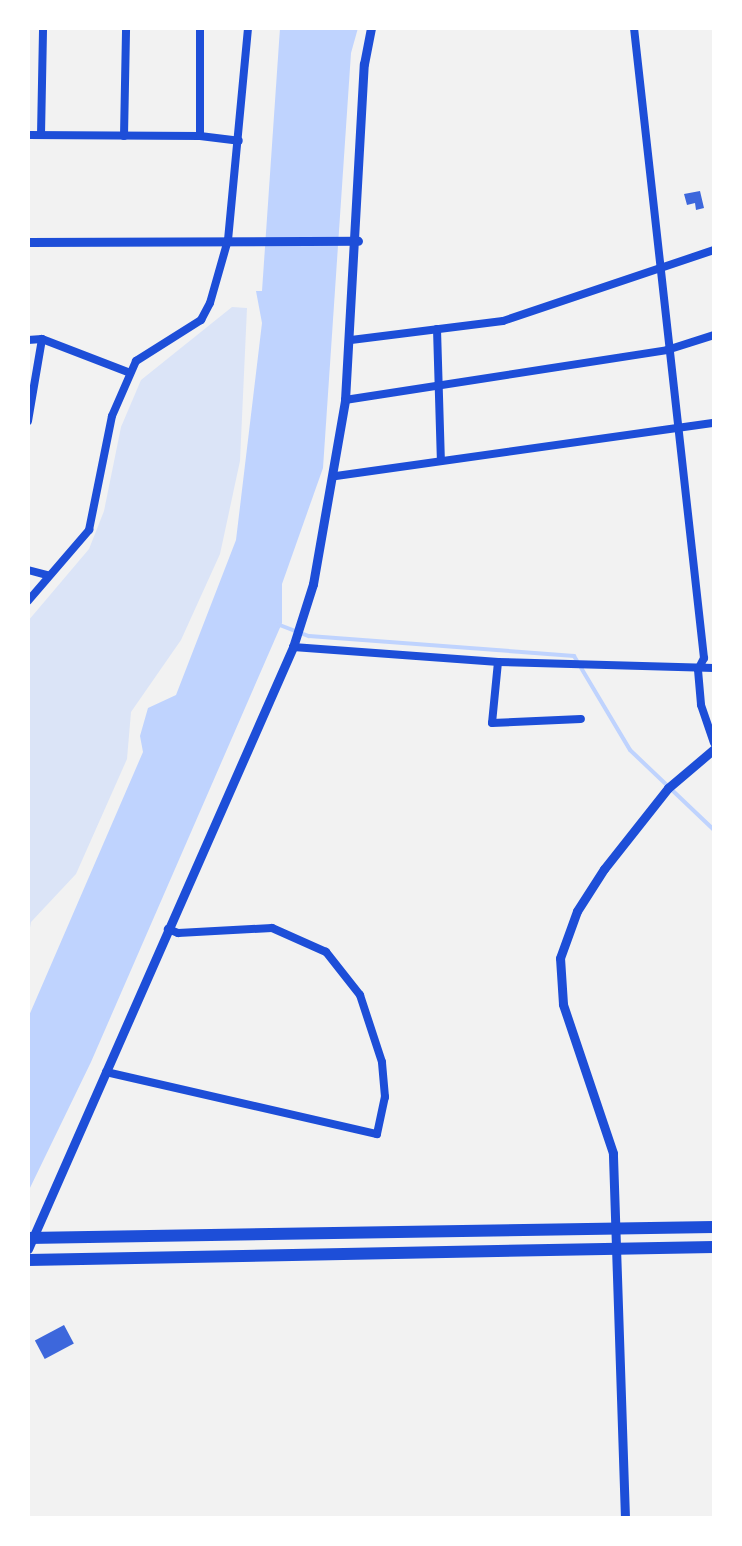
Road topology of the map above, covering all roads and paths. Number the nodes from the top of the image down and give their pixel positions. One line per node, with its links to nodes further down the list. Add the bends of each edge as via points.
1 (43, 28): 8 (street)
2 (126, 28): 9 (street)
3 (200, 28): 10 (street)
4 (248, 28): 11 (street)
5 (371, 28): 13 (street, via 364,64)
6 (634, 28): 16 (street)
7 (28, 135): 8 (street)
8 (41, 135): 9 (street)
9 (124, 136): 10 (street)
10 (200, 136): 11 (street)
11 (239, 141): 12 (street)
12 (228, 240): 13 (street); 14 (street); 23 (street, via 201,320 136,361)
13 (358, 241): 21 (street)
14 (28, 242)
15 (714, 250): 16 (street)
16 (658, 268): 17 (street, via 503,321); 22 (street)
17 (437, 329): 21 (street); 24 (street)
18 (714, 335): 22 (street)
19 (42, 339): 20 (street); 23 (street); 26 (street)
20 (28, 340)
21 (351, 340): 25 (street)
22 (667, 350): 24 (street); 28 (street)
23 (130, 373): 32 (street, via 112,416 89,530)
24 (437, 385): 25 (street); 29 (street)
25 (345, 400): 30 (street)
26 (28, 421)
27 (714, 423): 28 (street)
28 (675, 427): 29 (street); 37 (street, via 704,658)
29 (441, 461): 30 (street)
30 (336, 476): 34 (street, via 313,584)
31 (28, 570): 32 (street)
32 (47, 575): 33 (street)
33 (28, 601)
34 (293, 647): 35 (street); 41 (street)
35 (498, 662): 37 (street); 38 (street, via 492,723)
36 (714, 668): 37 (street)
37 (698, 670): 39 (street, via 703,714)
38 (581, 719)
39 (714, 743)
40 (714, 749): 44 (street, via 668,788 604,869 562,947 563,1004 611,1139)
41 (168, 929): 42 (street); 42 (street, via 178,933 272,928 326,952 360,995 382,1062 385,1097 377,1134)
42 (106, 1072): 45 (street)
43 (714, 1227): 44 (highway)
44 (617, 1228): 45 (highway); 47 (street)
45 (30, 1242)
46 (714, 1247): 47 (highway)
47 (617, 1250): 48 (highway); 49 (street)
48 (28, 1260)
49 (625, 1518)

